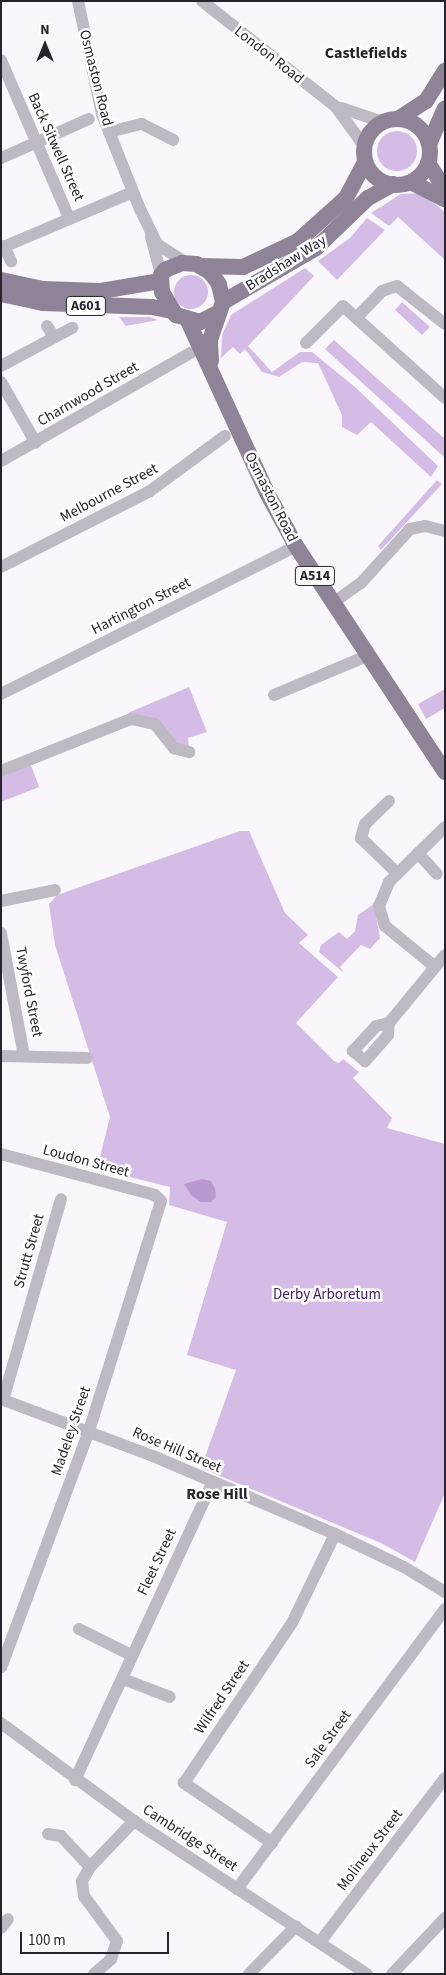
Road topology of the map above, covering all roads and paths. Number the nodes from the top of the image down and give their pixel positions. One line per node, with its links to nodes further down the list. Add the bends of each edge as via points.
1 (78, 1): 9 (street, Osmaston Road, via 98,102)
2 (202, 1): 5 (street, London Road)
3 (1, 60): 11 (street, Back Sitwell Street)
4 (445, 70): 8 (main road, A601, via 426,101)
5 (336, 107): 8 (street, London Road); 13 (street, London Road)
6 (445, 108): 12 (main road)
7 (89, 119): 11 (street)
8 (390, 121): 12 (main road, via 418,126); 13 (main road, A601, via 371,133)
9 (109, 132): 10 (street, via 142,124); 19 (street, Osmaston Road)
10 (173, 140)
11 (35, 143): 14 (street); 21 (street, Back Sitwell Street)
12 (429, 144): 15 (main road)
13 (365, 154): 17 (main road, via 374,175); 25 (main road, Bradshaw Way / A601, via 346,198 298,241 243,267)
14 (1, 158)
15 (428, 163): 16 (main road); 18 (main road)
16 (411, 182): 17 (main road); 20 (main road)
17 (393, 184): 29 (main road, Bradshaw Way, via 368,198 316,248)
18 (445, 190)
19 (133, 192): 21 (street); 22 (street, Osmaston Road)
20 (445, 199)
21 (69, 218): 23 (street)
22 (151, 236): 25 (street, Osmaston Road, via 164,250); 26 (street, Osmaston Road)
23 (2, 247): 24 (street)
24 (11, 261)
25 (193, 264): 26 (main road, A601, via 169,267); 29 (main road, via 217,280)
26 (160, 278): 27 (main road, A601, via 101,291 43,289); 30 (main road)
27 (1, 280)
28 (1, 294): 30 (main road, A601, via 43,303 152,307)
29 (220, 308): 32 (main road, via 204,322); 37 (main road, Osmaston Road / A514, via 210,340)
30 (172, 312): 32 (main road, A601)
31 (357, 317): 33 (street, via 382,292 397,286); 35 (street, via 342,306); 40 (street)
32 (188, 321): 37 (main road, Osmaston Road / A514)
33 (445, 324)
34 (72, 328): 38 (street, via 50,332)
35 (306, 343)
36 (190, 353): 42 (street, Charnwood Street)
37 (211, 365): 45 (main road, Osmaston Road / A514, via 256,470)
38 (1, 366)
39 (1, 382): 42 (street)
40 (445, 398)
41 (225, 436): 46 (street, Melbourne Street, via 150,491)
42 (36, 442): 43 (street, Charnwood Street)
43 (1, 461)
44 (445, 531): 47 (street, via 425,526 410,529 361,583)
45 (296, 546): 47 (main road, Osmaston Road / A514); 49 (street, Hartington Street)
46 (1, 567)
47 (333, 603): 48 (main road, Osmaston Road / A514)
48 (366, 656): 50 (street); 53 (main road, Osmaston Road / A514)
49 (1, 694)
50 (274, 696)
51 (189, 752): 52 (street, via 177,750 161,727 138,719 74,740)
52 (1, 770)
53 (445, 772)
54 (389, 801): 57 (street, via 365,824 361,838)
55 (445, 827): 56 (street)
56 (418, 853): 57 (street); 58 (street)
57 (397, 873): 63 (street, via 381,894 381,920)
58 (437, 874)
59 (55, 890): 60 (street)
60 (1, 901)
61 (1, 933): 66 (street, Twyford Street)
62 (445, 955): 63 (street)
63 (434, 966): 64 (street)
64 (389, 1023)
65 (1, 1056): 66 (street)
66 (24, 1056): 67 (street)
67 (87, 1058)
68 (1, 1154): 70 (street, Loudon Street, via 155,1195)
69 (61, 1199): 71 (street, Strutt Street)
70 (161, 1201): 72 (street, Madeley Street)
71 (2, 1399): 72 (street, Rose Hill Street)
72 (89, 1431): 73 (street, Rose Hill Street); 79 (street, Madeley Street)
73 (213, 1482): 74 (street, Rose Hill Street); 78 (street, Fleet Street)
74 (335, 1534): 75 (street, Rose Hill Street, via 404,1567); 87 (street, Wilfred Street, via 292,1622 184,1783)
75 (445, 1592)
76 (445, 1609): 87 (street, Sale Street)
77 (79, 1629): 78 (street)
78 (131, 1655): 80 (street, Fleet Street)
79 (1, 1667)
80 (123, 1679): 81 (street); 84 (street, Fleet Street)
81 (170, 1697)
82 (1, 1723): 84 (street, Cambridge Street)
83 (445, 1778): 92 (street, Molineux Street)
84 (75, 1780): 85 (street, Cambridge Street)
85 (134, 1821): 88 (street); 89 (street, Cambridge Street)
86 (48, 1834): 88 (street, via 61,1836)
87 (272, 1843): 89 (street, Sale Street)
88 (90, 1867): 93 (street, via 82,1881 82,1892 117,1942 111,1959)
89 (237, 1888): 91 (street, Cambridge Street)
90 (445, 1918): 96 (street)
91 (296, 1926): 92 (street, Cambridge Street); 94 (street)
92 (320, 1942): 95 (street, Cambridge Street)
93 (94, 1974)
94 (249, 1974)
95 (367, 1974)
96 (392, 1974)

